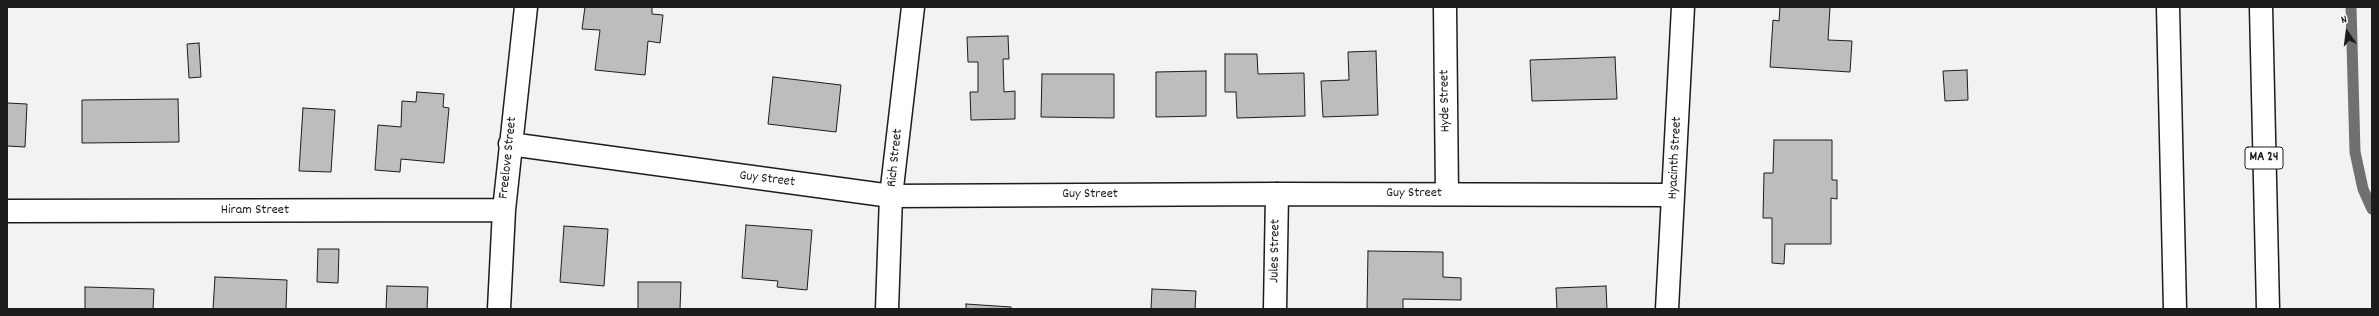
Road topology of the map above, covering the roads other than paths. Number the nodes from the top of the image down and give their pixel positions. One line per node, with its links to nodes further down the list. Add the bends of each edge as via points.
1 (526, 7): 7 (main road, Freelove Street)
2 (913, 7): 11 (main road, Rich Street)
3 (1445, 7): 9 (main road, Hyde Street)
4 (1683, 7): 10 (main road, Hyacinth Street)
5 (2168, 7): 18 (main road)
6 (2261, 7): 19 (main road, MA 24)
7 (510, 144): 11 (main road, Guy Street); 12 (main road, Freelove Street)
8 (1277, 194): 9 (main road, Guy Street); 11 (main road, Guy Street); 16 (main road, Jules Street)
9 (1447, 194): 10 (main road, Guy Street)
10 (1673, 195): 17 (main road, Hyacinth Street)
11 (892, 196): 15 (main road, Rich Street)
12 (504, 210): 13 (main road, Hiram Street); 14 (main road, Freelove Street)
13 (7, 211)
14 (499, 309)
15 (887, 309)
16 (1275, 309)
17 (1667, 309)
18 (2175, 309)
19 (2268, 309)

